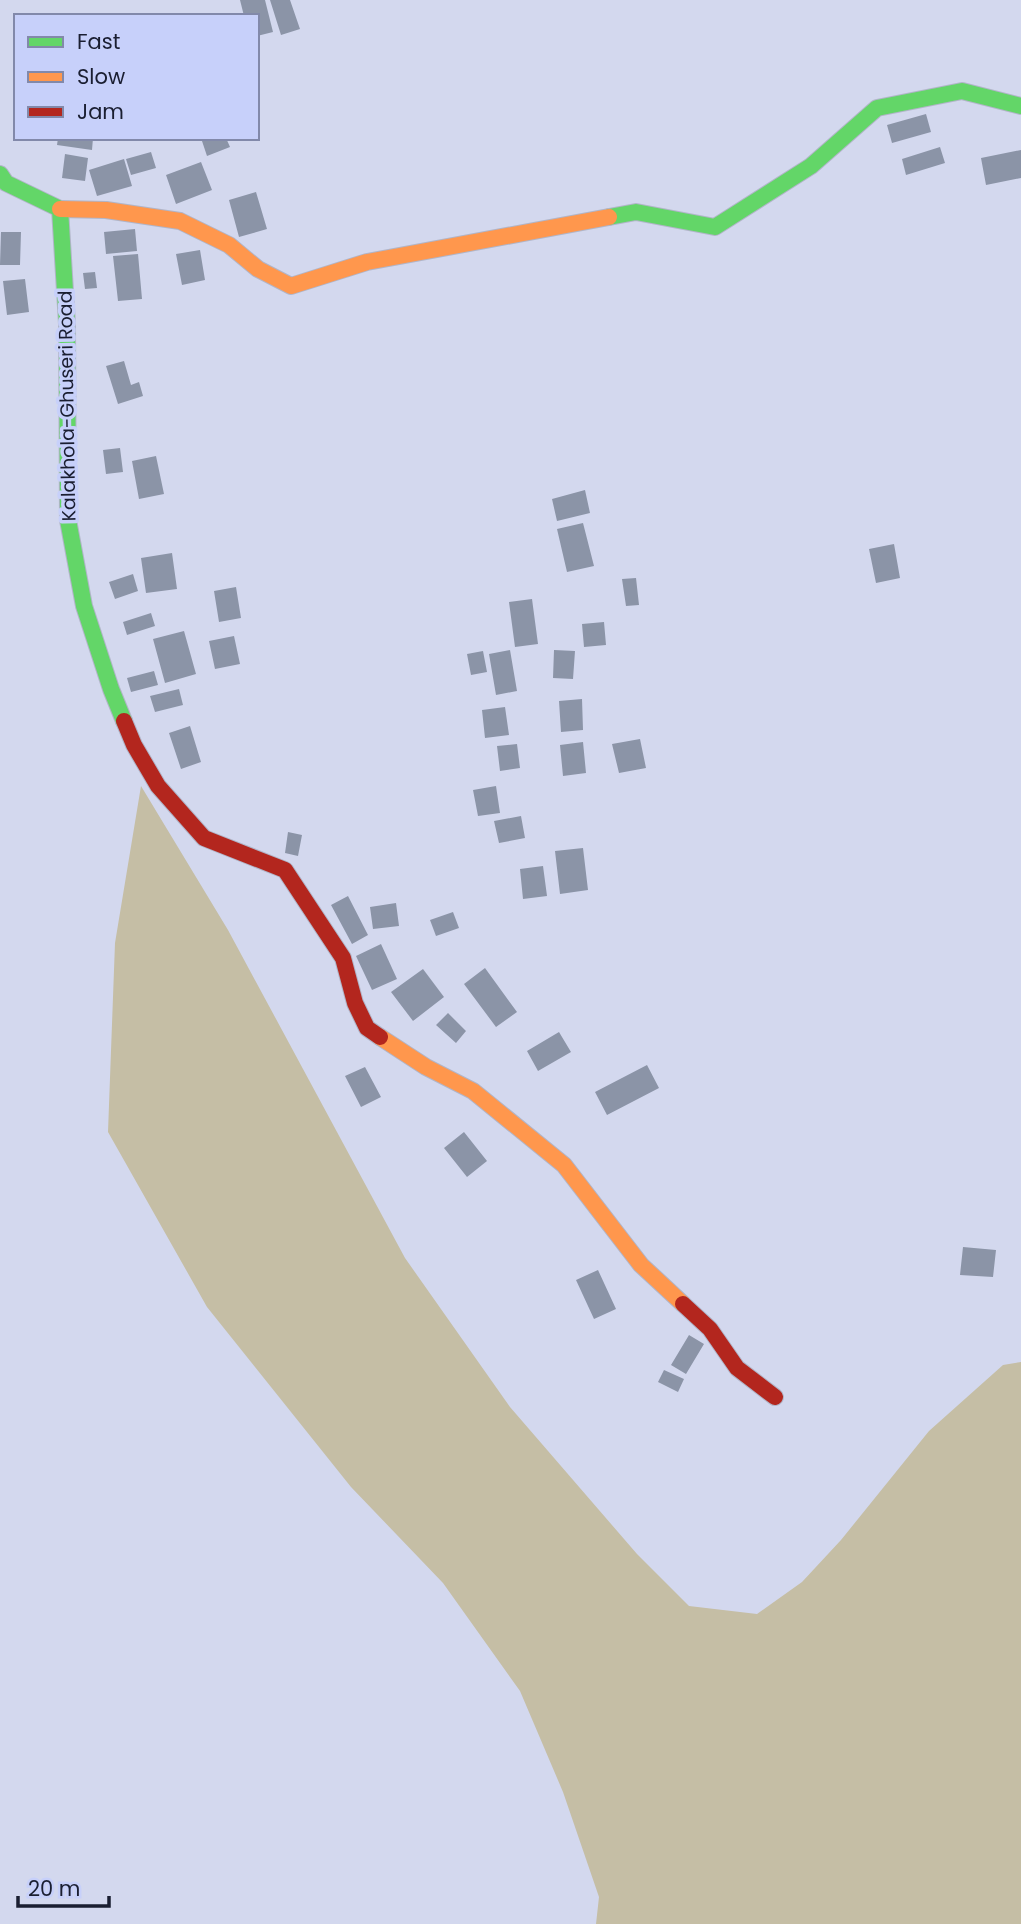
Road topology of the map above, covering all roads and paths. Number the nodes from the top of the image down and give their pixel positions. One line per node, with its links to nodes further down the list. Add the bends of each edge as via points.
1 (1021, 106): 3 (street, via 962,91 877,108 811,166 715,227 636,212 367,262 291,286 258,269 229,245 180,221 106,210)
2 (0, 174): 3 (street, via 6,183)
3 (60, 209): 4 (street, Kalakhola-Ghuseri Road, via 67,324 68,520 84,606 111,689 134,745 158,786 204,838 285,870 343,958 367,1028 473,1091 564,1165 642,1265 710,1328 737,1368)
4 (775, 1397)

